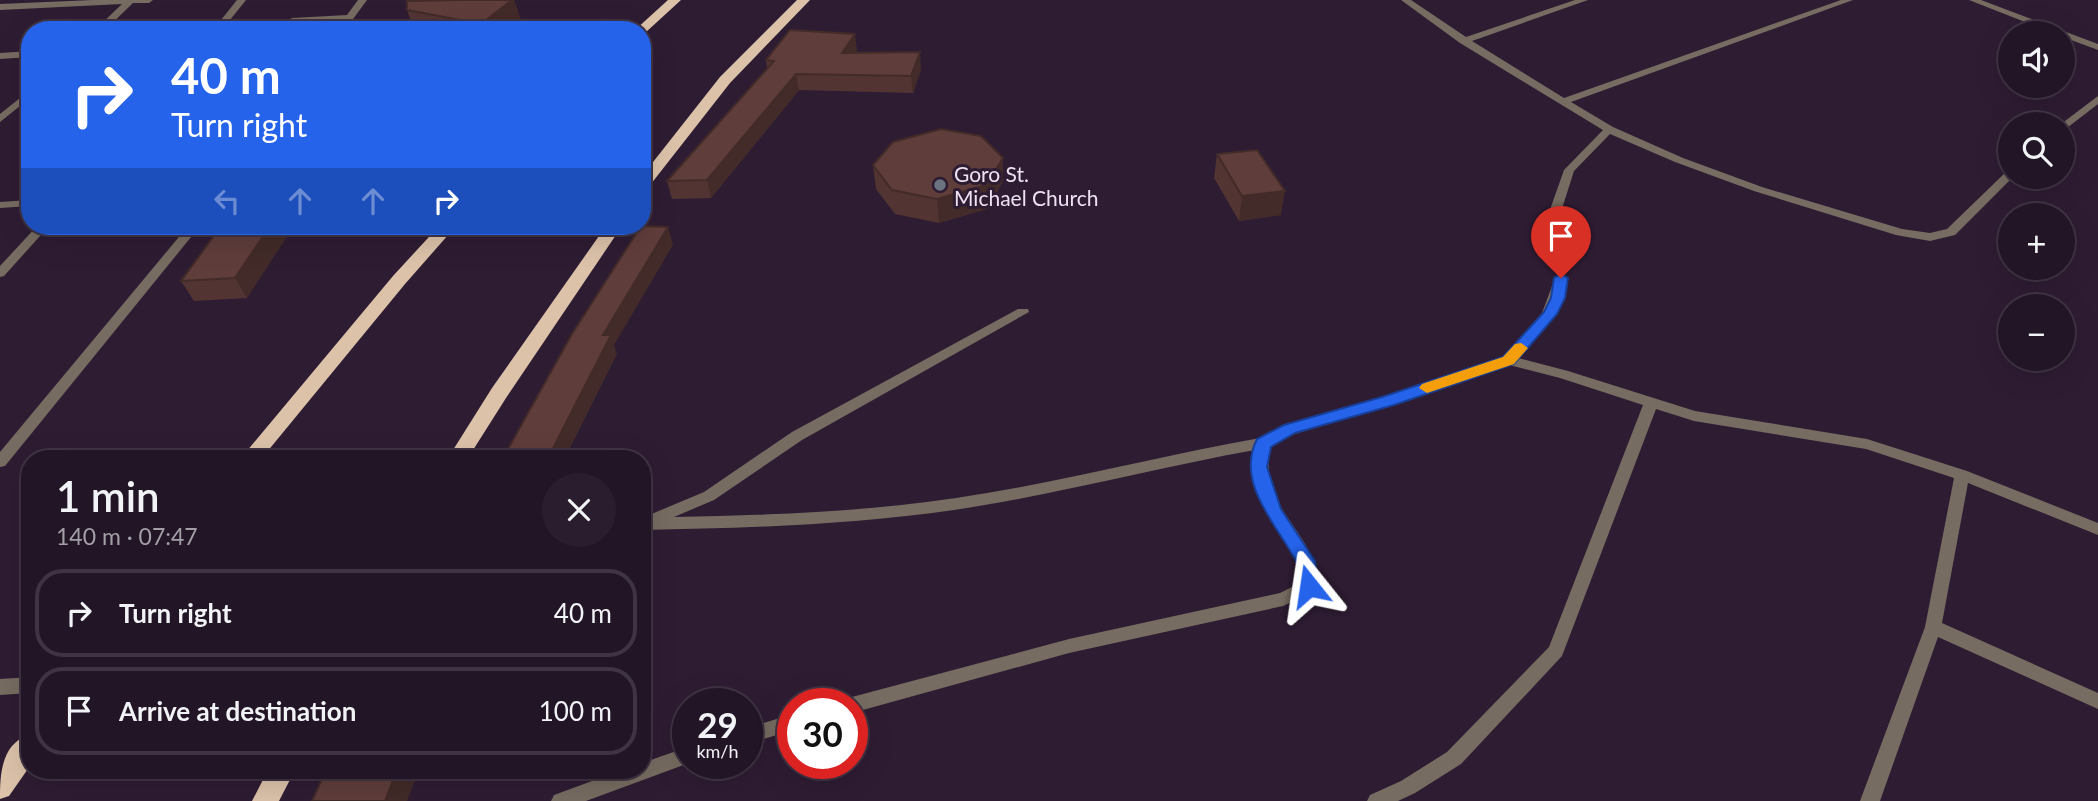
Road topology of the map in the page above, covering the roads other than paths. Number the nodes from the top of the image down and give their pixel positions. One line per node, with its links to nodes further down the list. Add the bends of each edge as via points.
1 (149, 0): 10 (street)
2 (242, 0): 15 (street)
3 (363, 0): 13 (street)
4 (675, 0): 18 (highway)
5 (804, 0): 31 (highway, via 725,80)
6 (1405, 0): 21 (street)
7 (1584, 0): 21 (street)
8 (1849, 0): 27 (street)
9 (1973, 0): 19 (street)
10 (130, 1): 11 (street); 14 (street)
11 (55, 2): 12 (street)
12 (0, 7)
13 (348, 18): 16 (street); 17 (street)
14 (109, 21)
15 (224, 21)
16 (306, 21)
17 (346, 21)
18 (651, 21)
19 (2028, 21)
20 (2075, 39): 22 (street)
21 (1463, 41): 27 (street)
22 (2098, 47)
23 (21, 54): 24 (street)
24 (0, 55)
25 (2098, 99): 28 (street)
26 (21, 101): 29 (street)
27 (1563, 102): 30 (street)
28 (2075, 118)
29 (0, 119)
30 (1609, 129): 32 (street, via 1758,188 1930,237 1951,232); 39 (street, via 1569,170)
31 (651, 175)
32 (1998, 186)
33 (21, 204): 34 (street)
34 (0, 205)
35 (35, 235): 40 (street)
36 (187, 235): 48 (street)
37 (440, 235): 46 (highway)
38 (608, 235): 47 (highway)
39 (1542, 238)
40 (0, 273)
41 (1561, 278): 43 (street, via 1550,314)
42 (1023, 312): 50 (street, via 797,436 709,496)
43 (1508, 360): 44 (street); 45 (street, via 1290,429)
44 (1651, 402): 49 (street, via 1694,416 1867,444); 66 (street, via 1556,651 1454,758)
45 (1263, 443): 51 (street, via 914,510 779,521); 56 (street, via 1258,467 1273,511 1306,561 1309,586 1283,599 1069,646)
46 (257, 450)
47 (463, 450)
48 (0, 462)
49 (1962, 475): 52 (street); 53 (street)
50 (651, 520)
51 (651, 524)
52 (2098, 529)
53 (1933, 627): 57 (street); 67 (street)
54 (21, 686): 55 (street)
55 (0, 687)
56 (868, 701)
57 (2098, 701)
58 (21, 758): 63 (highway)
59 (672, 761): 60 (street)
60 (651, 768)
61 (277, 779): 64 (highway)
62 (622, 779): 65 (street)
63 (0, 787)
64 (265, 801)
65 (561, 801)
66 (1377, 801)
67 (1870, 801)

